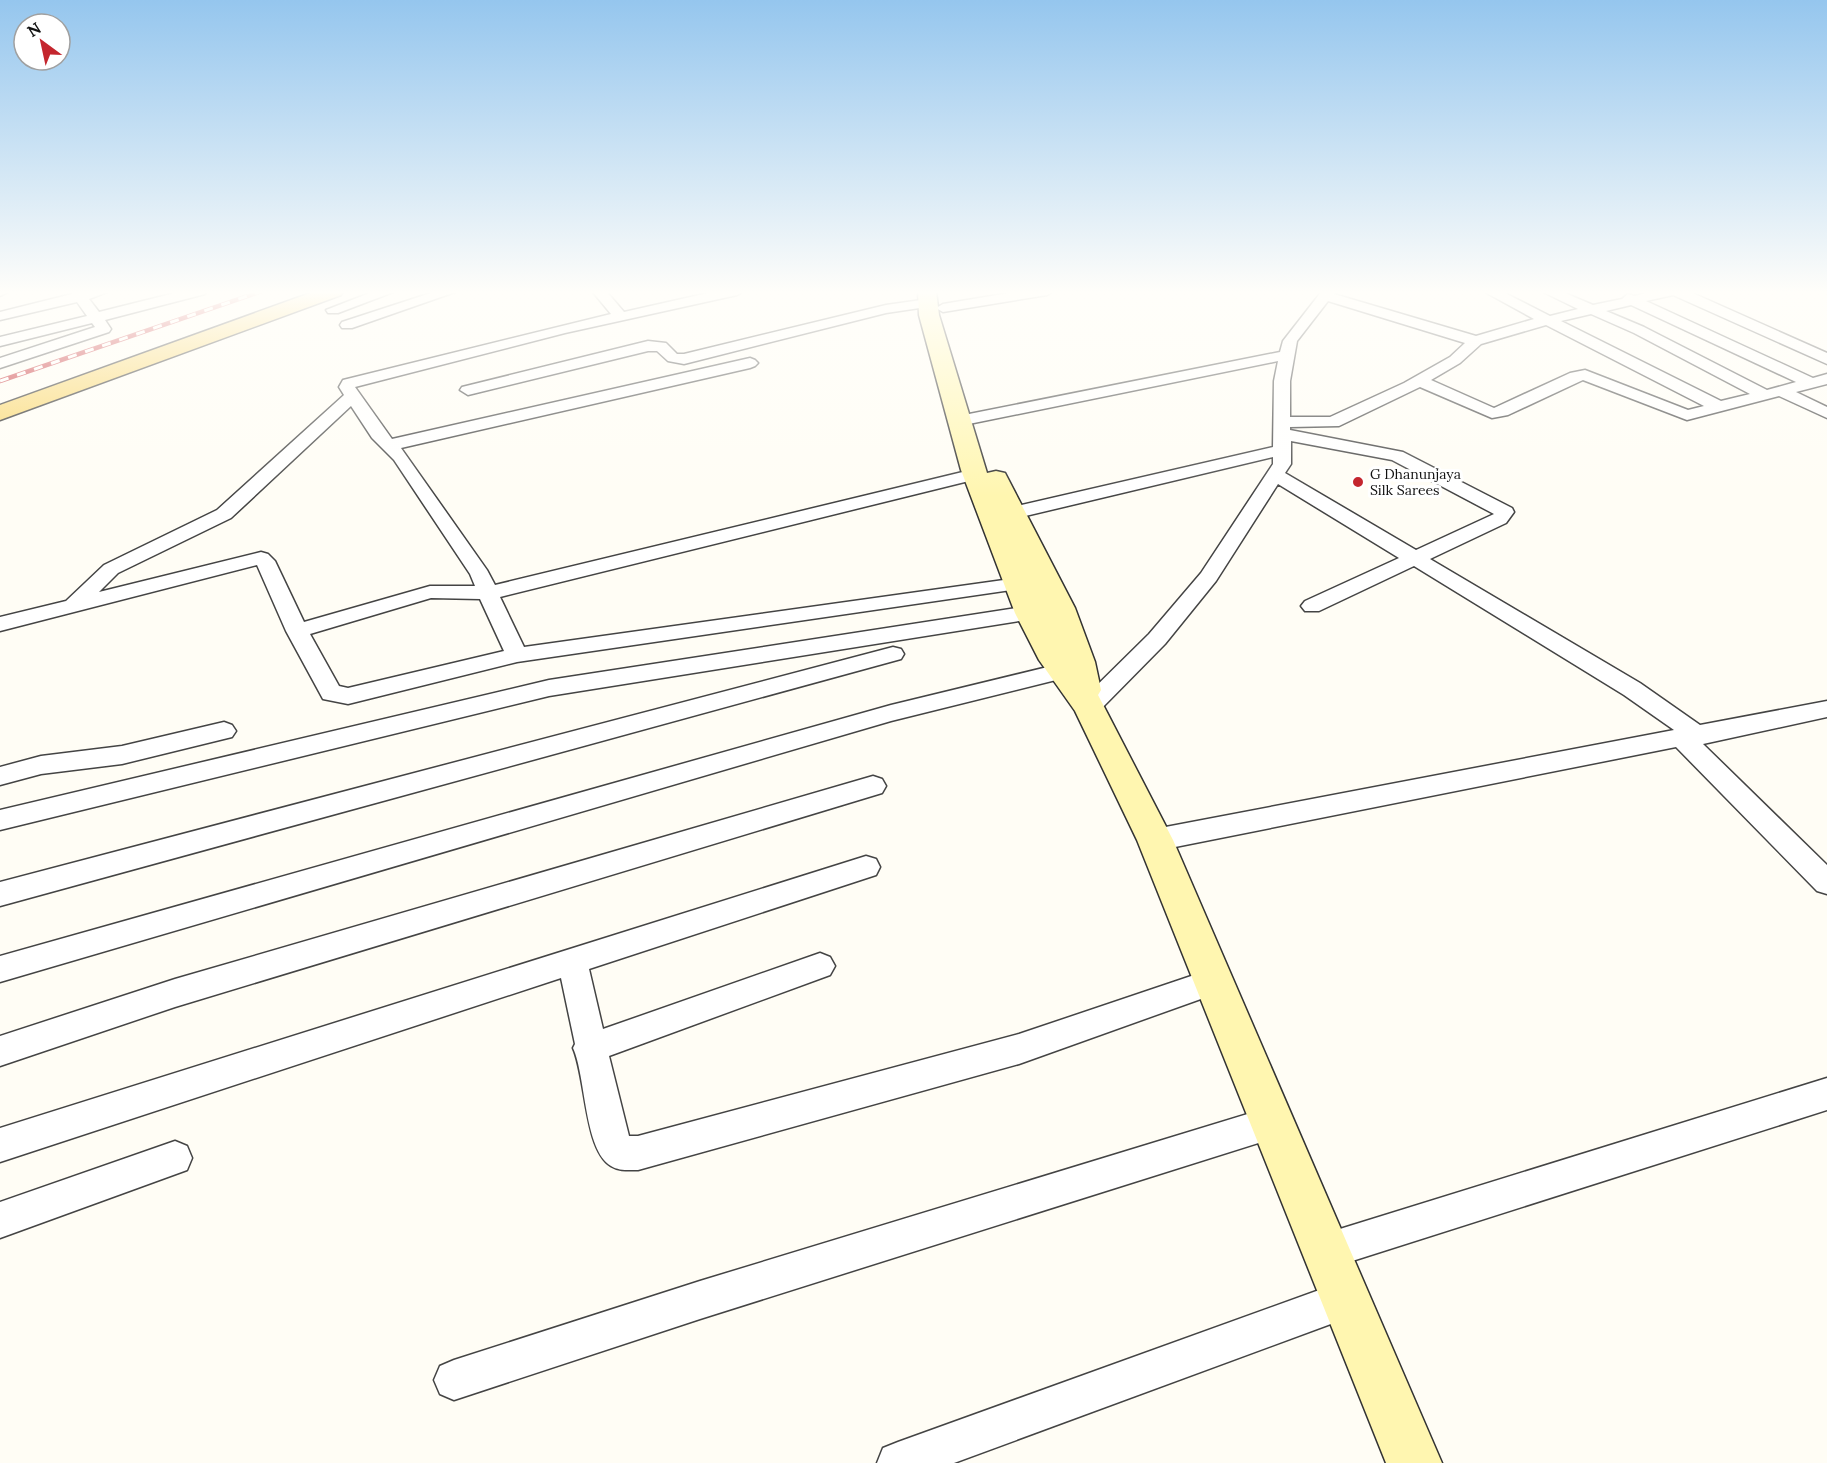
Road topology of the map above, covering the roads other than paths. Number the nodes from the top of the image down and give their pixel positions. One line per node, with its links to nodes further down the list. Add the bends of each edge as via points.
1 (123, 359): 18 (main road)
2 (158, 359): 20 (main road)
3 (440, 359): 17 (street, via 357,379 347,387)
4 (594, 359): 15 (street)
5 (950, 359): 22 (main road)
6 (1266, 359): 22 (street)
7 (1286, 359): 23 (street)
8 (1456, 359): 13 (street)
9 (1624, 359): 19 (street)
10 (1701, 359): 16 (street)
11 (1769, 359): 14 (street)
12 (750, 363): 24 (street)
13 (1419, 381): 19 (street, via 1492,412 1580,375 1681,413); 23 (street, via 1333,422)
14 (1819, 381): 16 (street)
15 (468, 390)
16 (1773, 393): 19 (street); 21 (street)
17 (353, 396): 24 (street); 31 (street, via 224,514 111,569)
18 (0, 403)
19 (1719, 407)
20 (0, 413)
21 (1827, 413)
22 (968, 419): 25 (main road); 27 (main road)
23 (1282, 435): 26 (street, via 1282,464); 27 (street); 28 (street, via 1383,451 1505,512 1499,519)
24 (389, 445): 30 (street, via 480,574)
25 (975, 474): 29 (main road); 30 (street)
26 (1275, 474): 28 (street); 38 (street, via 1209,577 1157,639)
27 (1013, 513): 38 (main road, via 1080,663)
28 (1416, 557): 32 (street); 41 (street, via 1632,689)
29 (1018, 584): 33 (main road); 37 (street)
30 (489, 593): 35 (street, via 430,592); 37 (street)
31 (74, 605): 34 (street); 35 (street, via 261,558 266,561)
32 (1312, 606)
33 (1029, 613): 38 (main road, via 1054,660); 44 (street, via 549,688)
34 (0, 624)
35 (297, 631): 37 (street, via 331,693 338,696)
36 (893, 654): 48 (street)
37 (517, 655)
38 (1080, 694): 45 (main road); 51 (street, via 810,736)
39 (1827, 709): 41 (street)
40 (224, 731): 42 (street, via 122,755 41,765)
41 (1691, 737): 45 (street); 47 (street)
42 (0, 776)
43 (873, 786): 54 (street, via 175,993)
44 (0, 820)
45 (1155, 840): 52 (main road)
46 (866, 867): 49 (street)
47 (1827, 883)
48 (0, 894)
49 (573, 962): 53 (street); 57 (street)
50 (820, 966): 53 (street)
51 (0, 969)
52 (1215, 981): 53 (street, via 1019,1049 638,1153 621,1153 611,1141); 56 (main road)
53 (589, 1048)
54 (0, 1051)
55 (1827, 1094): 60 (street)
56 (1274, 1122): 60 (main road); 62 (street)
57 (0, 1145)
58 (175, 1158): 59 (street)
59 (0, 1220)
60 (1327, 1251): 61 (main road)
61 (1347, 1299): 63 (street); 64 (main road)
62 (454, 1380)
63 (898, 1463)
64 (1414, 1463)

